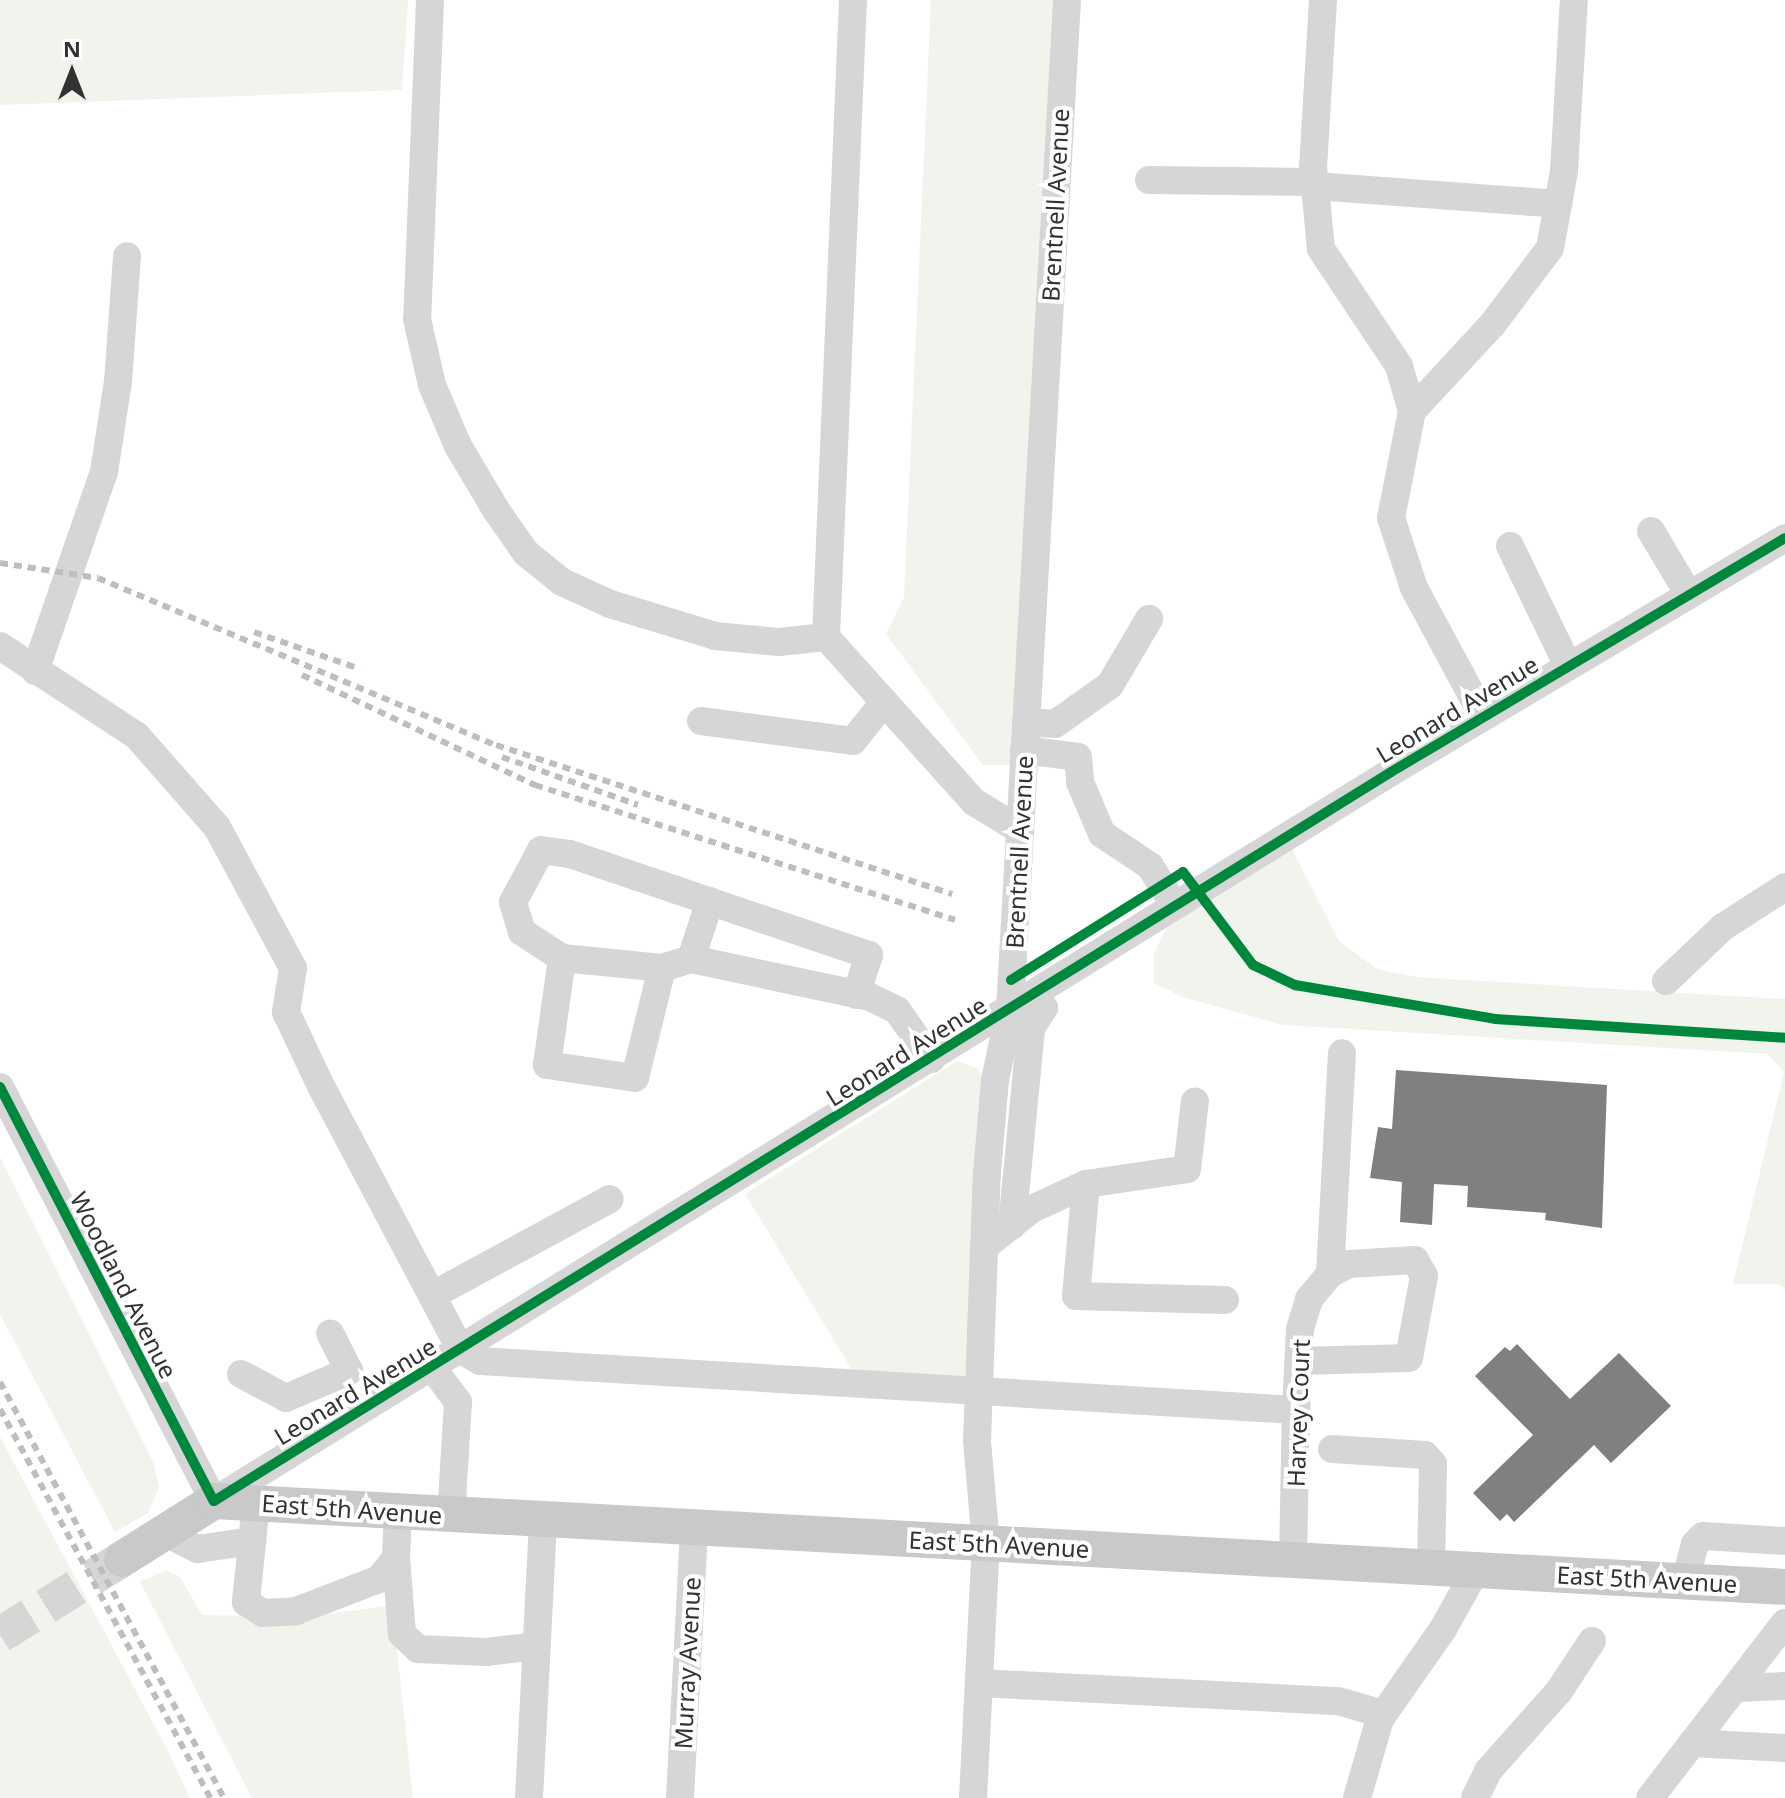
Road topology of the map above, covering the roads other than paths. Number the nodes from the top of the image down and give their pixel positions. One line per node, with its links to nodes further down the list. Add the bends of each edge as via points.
1 (430, 0): 16 (street, via 417,319 432,385 458,446 496,510 526,553 562,582 610,604 715,636 779,642)
2 (853, 0): 16 (street)
3 (1067, 0): 23 (street, Brentnell Avenue)
4 (1323, 0): 7 (street)
5 (1574, 0): 8 (street)
6 (1149, 180): 7 (street)
7 (1315, 184): 8 (street); 10 (street, via 1321,249 1399,366)
8 (1558, 204): 10 (street, via 1550,248 1492,325)
9 (127, 256): 19 (street, via 118,382 104,472)
10 (1412, 411): 21 (street, via 1391,518 1414,588)
11 (1651, 531): 14 (street)
12 (1785, 538): 14 (street, Leonard Avenue)
13 (1510, 546): 18 (street)
14 (1688, 593): 18 (street, Leonard Avenue)
15 (1149, 619): 23 (street, via 1110,685 1055,724)
16 (826, 637): 20 (street)
17 (0, 646): 19 (street)
18 (1567, 664): 21 (street, Leonard Avenue)
19 (35, 671): 47 (street, via 137,736 217,827 293,968 286,1012)
20 (884, 702): 22 (street, via 853,741); 25 (street, via 974,802)
21 (1483, 716): 28 (street, Leonard Avenue)
22 (701, 721)
23 (1026, 722): 24 (street, Brentnell Avenue)
24 (1024, 750): 25 (street, Brentnell Avenue); 28 (street, via 1078,757 1080,782 1102,834 1150,866)
25 (1020, 830): 35 (street, Brentnell Avenue)
26 (1785, 887): 32 (street, via 1723,927)
27 (710, 901): 29 (street, via 570,854 541,850 513,902 522,932); 30 (street); 34 (street, via 869,955)
28 (1175, 906): 33 (street, Leonard Avenue)
29 (562, 958): 31 (street); 31 (street, via 547,1065 635,1078)
30 (691, 959): 31 (street); 34 (street)
31 (662, 968)
32 (1666, 981)
33 (1036, 993): 35 (street, Leonard Avenue); 39 (street, via 1044,1008 1031,1028)
34 (856, 995): 37 (street, via 897,1010)
35 (1010, 1010): 37 (street, Leonard Avenue); 38 (street, Brentnell Avenue)
36 (1342, 1053): 46 (street)
37 (931, 1059): 50 (street, Leonard Avenue)
38 (995, 1080): 39 (street); 45 (street, Brentnell Avenue)
39 (1026, 1083): 44 (street)
40 (0, 1087): 59 (street, Woodland Avenue)
41 (1195, 1101): 42 (street, via 1187,1169)
42 (1086, 1184): 44 (street, via 1032,1209); 48 (street, via 1076,1296)
43 (610, 1199): 47 (street)
44 (1012, 1226): 45 (street)
45 (984, 1247): 55 (street, Brentnell Avenue)
46 (1330, 1274): 51 (street, Harvey Court, via 1309,1299); 51 (street, via 1371,1259 1415,1260 1424,1276 1409,1358)
47 (433, 1295): 50 (street)
48 (1225, 1300)
49 (330, 1333): 54 (street, via 349,1371)
50 (461, 1350): 52 (street, Leonard Avenue); 55 (street, via 488,1363)
51 (1299, 1361): 56 (street, Harvey Court)
52 (432, 1367): 57 (street, Leonard Avenue); 62 (street, via 458,1402)
53 (241, 1374): 54 (street, via 286,1398)
54 (321, 1383): 57 (street)
55 (978, 1387): 56 (street); 68 (street, Brentnell Avenue)
56 (1296, 1410): 71 (street, Harvey Court)
57 (338, 1425): 59 (street, Leonard Avenue)
58 (1332, 1449): 72 (street, via 1425,1455 1433,1464)
59 (214, 1501): 60 (main road, East 5th Avenue); 65 (main road, Leonard Avenue)
60 (256, 1503): 61 (main road, East 5th Avenue); 66 (street)
61 (398, 1512): 62 (main road, East 5th Avenue); 69 (street)
62 (451, 1515): 63 (main road, East 5th Avenue)
63 (543, 1521): 64 (main road, East 5th Avenue); 78 (street)
64 (694, 1529): 68 (main road, East 5th Avenue); 86 (street, Murray Avenue)
65 (164, 1532): 66 (street, via 198,1549); 70 (main road, Leonard Avenue)
66 (252, 1541): 69 (street, via 246,1602 263,1613 296,1611 342,1597 379,1579)
67 (1785, 1541): 74 (street, via 1703,1536 1695,1544)
68 (986, 1544): 71 (main road, East 5th Avenue); 79 (street, Brentnell Avenue)
69 (396, 1558): 78 (street, via 402,1634 418,1649 486,1652)
70 (122, 1559)
71 (1293, 1560): 72 (main road, East 5th Avenue)
72 (1431, 1567): 73 (main road, East 5th Avenue)
73 (1476, 1570): 74 (main road, East 5th Avenue); 82 (street, via 1443,1629)
74 (1685, 1581): 75 (main road, East 5th Avenue)
75 (1785, 1587)
76 (1785, 1623): 81 (street)
77 (1592, 1641): 89 (street, via 1559,1691 1488,1771)
78 (537, 1646): 85 (street)
79 (979, 1683): 82 (street, via 1338,1701); 87 (street, Brentnell Avenue)
80 (1785, 1686): 81 (street)
81 (1735, 1688): 83 (street)
82 (1383, 1714): 88 (street)
83 (1692, 1743): 84 (street); 90 (street)
84 (1785, 1748)
85 (529, 1798)
86 (680, 1798)
87 (973, 1798)
88 (1357, 1798)
89 (1475, 1798)
90 (1650, 1798)

